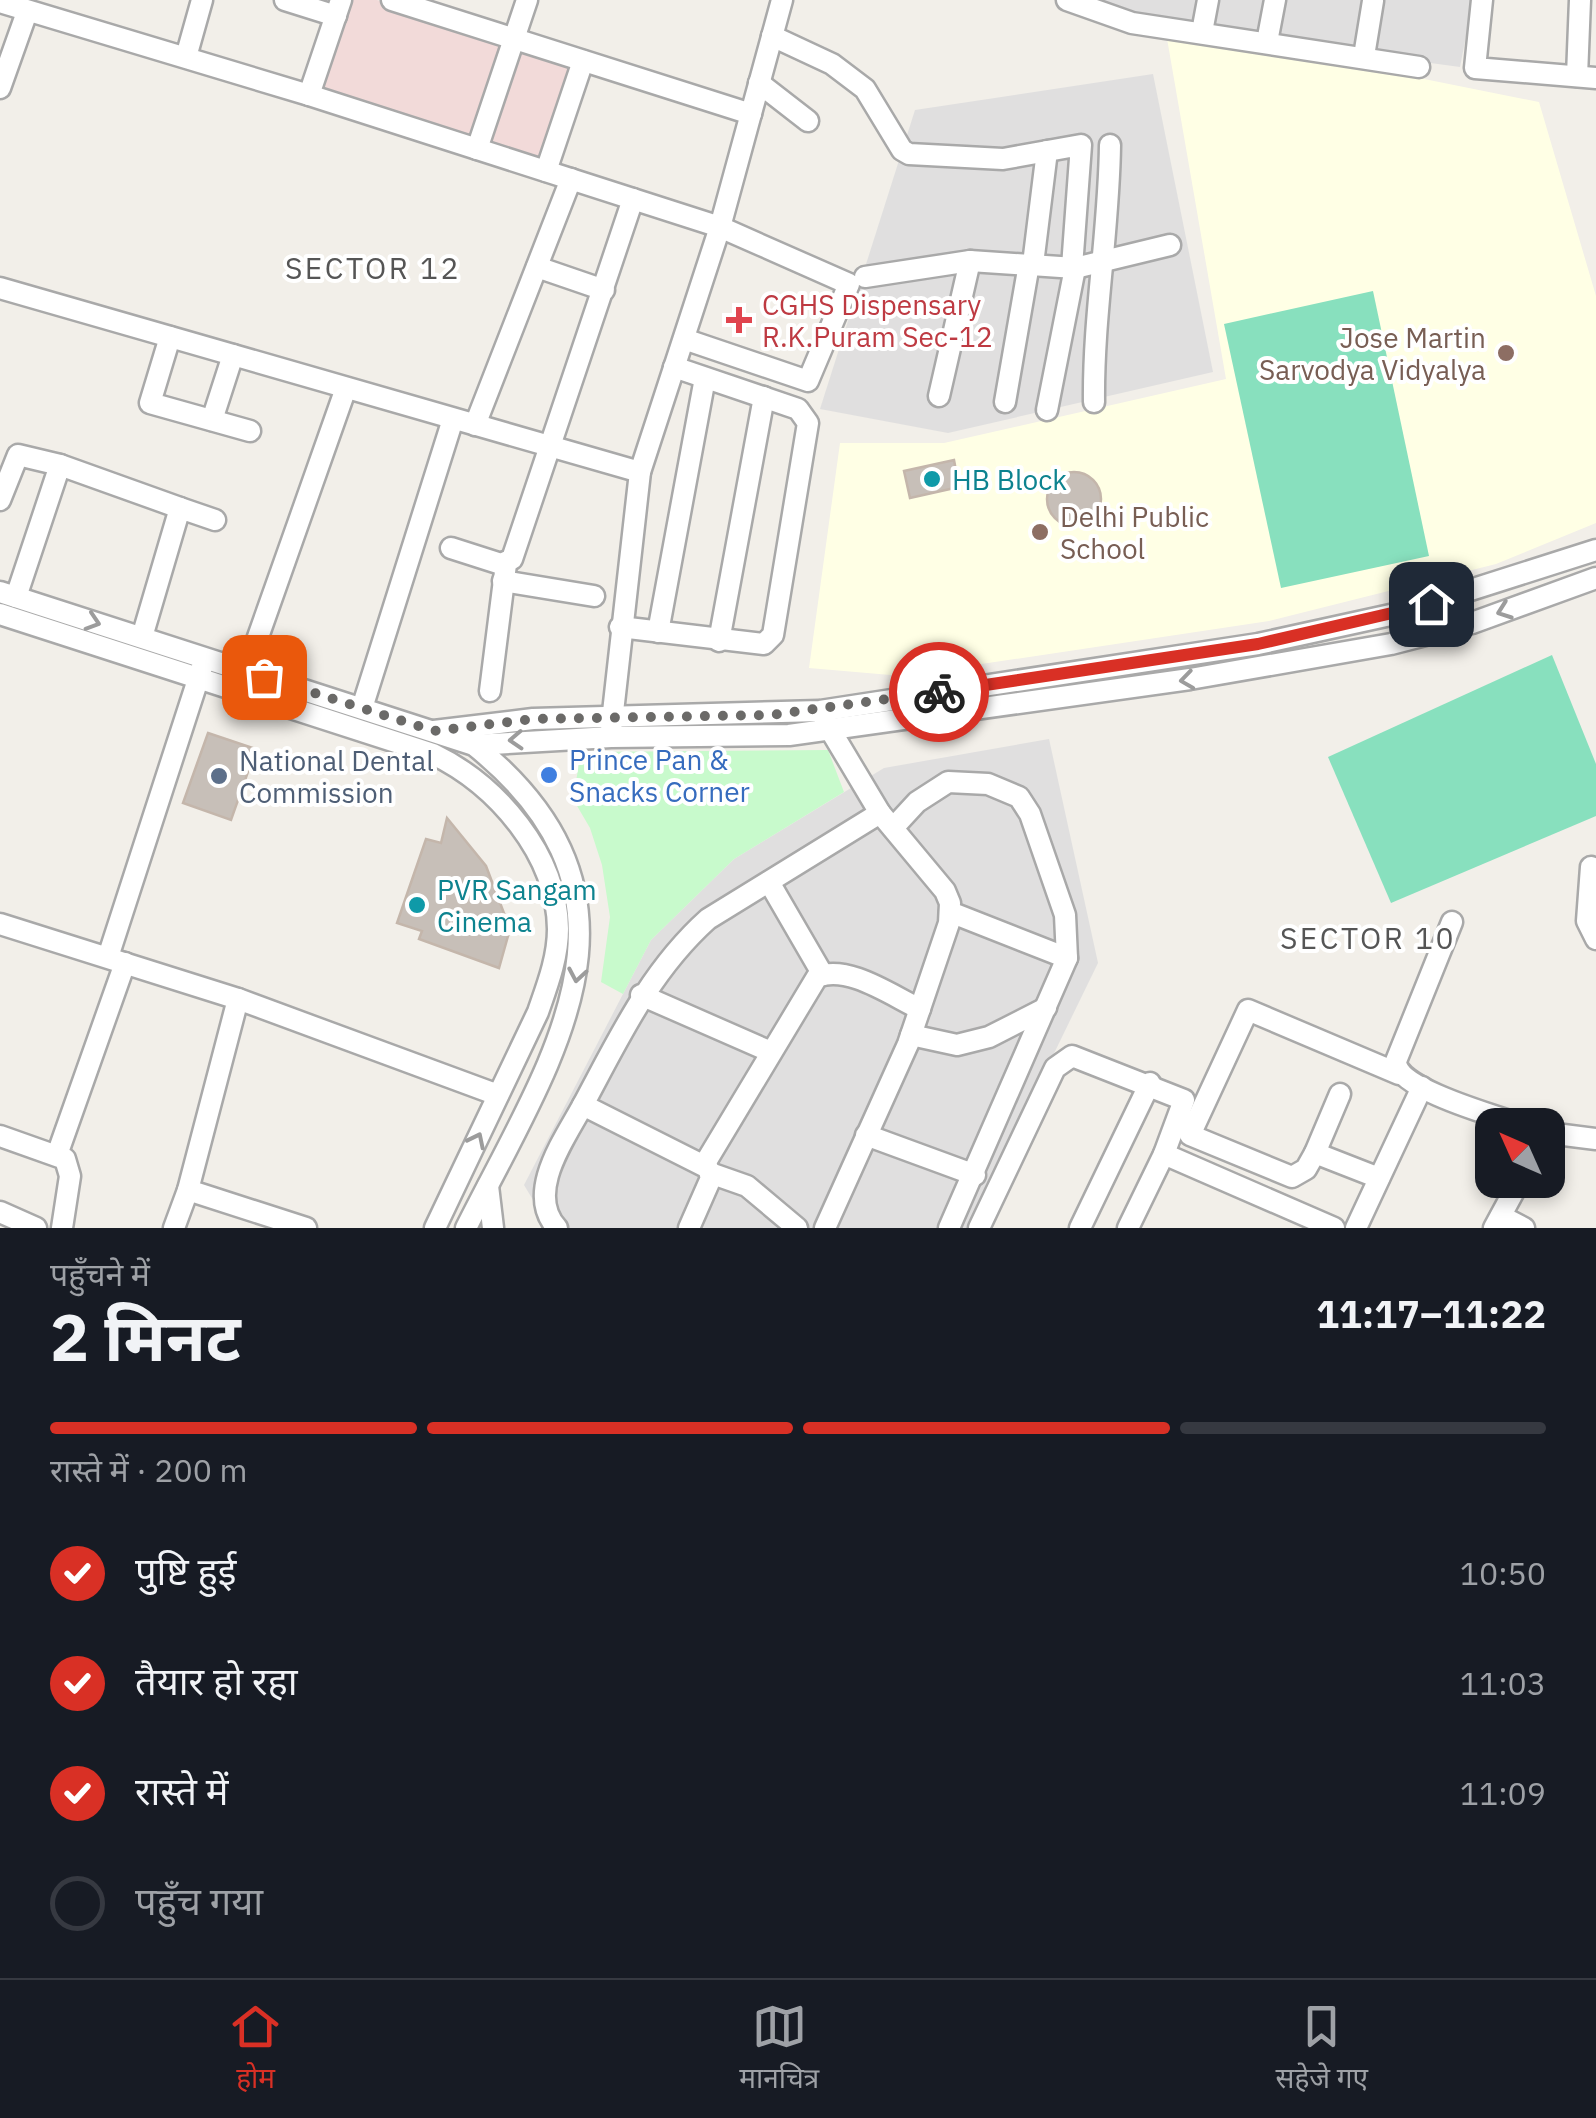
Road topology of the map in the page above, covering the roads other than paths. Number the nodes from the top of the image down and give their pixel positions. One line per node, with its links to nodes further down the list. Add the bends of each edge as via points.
1 (202, 0): 21 (street)
2 (286, 0): 13 (street)
3 (392, 0): 18 (street)
4 (527, 0): 18 (street)
5 (782, 0): 17 (street)
6 (1067, 0): 15 (street)
7 (1208, 0): 16 (street)
8 (1275, 0): 19 (street)
9 (1482, 0): 24 (street, via 1475,68)
10 (1580, 0): 24 (street)
11 (1373, 1): 20 (street)
12 (0, 2): 14 (street)
13 (339, 8): 27 (street)
14 (42, 9): 21 (street); 26 (street)
15 (1120, 9): 16 (street)
16 (1202, 32): 19 (street)
17 (772, 36): 25 (street); 32 (street, via 832,64 865,89 909,154 1003,160)
18 (514, 39): 22 (street); 31 (street)
19 (1268, 42): 20 (street)
20 (1364, 56): 23 (street)
21 (186, 57): 27 (street)
22 (582, 61): 28 (street); 33 (street)
23 (1419, 67)
24 (1586, 77)
25 (759, 83): 28 (street); 29 (street)
26 (0, 88)
27 (309, 94): 31 (street)
28 (751, 114): 36 (street)
29 (808, 121)
30 (1110, 145): 39 (street)
31 (478, 149): 33 (street)
32 (1048, 152): 40 (street); 42 (street, via 1081,145)
33 (546, 171): 34 (street)
34 (571, 179): 35 (street); 41 (street)
35 (633, 199): 36 (street); 45 (street)
36 (720, 227): 47 (street); 47 (street, via 849,284 808,381)
37 (1170, 246): 39 (street)
38 (970, 260): 40 (street); 43 (street); 52 (street)
39 (1106, 262): 42 (street); 55 (street, via 1093,340)
40 (1031, 264): 42 (street); 54 (street)
41 (537, 267): 45 (street); 59 (street)
42 (1074, 268): 56 (street)
43 (865, 277)
44 (0, 288): 46 (street)
45 (604, 290): 61 (street)
46 (170, 337): 48 (street); 58 (street, via 150,403)
47 (684, 339): 49 (street)
48 (233, 355): 51 (street); 58 (street)
49 (674, 368): 50 (street); 63 (street)
50 (705, 378): 53 (street); 75 (street)
51 (346, 388): 57 (street); 79 (street)
52 (940, 396)
53 (764, 397): 77 (street); 77 (street, via 798,409 808,423 772,635 764,644)
54 (1004, 402)
55 (1094, 402)
56 (1047, 410)
57 (453, 419): 59 (street); 81 (street)
58 (212, 420): 60 (street)
59 (475, 425): 61 (street)
60 (250, 431)
61 (553, 445): 63 (street); 69 (street)
62 (60, 464): 64 (street, via 18,456); 65 (street); 71 (street)
63 (640, 472): 74 (street)
64 (0, 500)
65 (180, 508): 66 (street); 76 (street)
66 (215, 520)
67 (451, 548): 69 (street)
68 (1596, 550): 82 (street, via 1449,599 1275,640)
69 (504, 572): 72 (street); 80 (street)
70 (1596, 578): 82 (street, one-way to 82, via 1472,623 1325,657)
71 (8, 594): 76 (street, one-way to 76)
72 (594, 596)
73 (0, 614): 78 (street)
74 (620, 627): 75 (street); 83 (street)
75 (658, 632): 77 (street)
76 (142, 637): 78 (street)
77 (719, 641)
78 (202, 667): 79 (street); 94 (street); 106 (street, via 456,765 497,800 534,849 556,908 555,954 538,1012)
79 (246, 671): 81 (street)
80 (490, 691)
81 (362, 708): 84 (street)
82 (825, 720): 83 (street); 86 (street)
83 (610, 728): 84 (street, via 486,722); 85 (street, one-way to 85)
84 (434, 731): 85 (street)
85 (474, 745): 119 (street, one-way to 119, via 550,830 576,900 581,952 563,1030)
86 (887, 821): 88 (street); 89 (street, via 945,892); 93 (street, via 948,782 988,784 1018,797 1065,916)
87 (1590, 867): 92 (street, via 1587,921)
88 (768, 882): 95 (street); 96 (street, via 698,929)
89 (950, 912): 93 (street); 99 (street)
90 (1452, 922): 102 (street, via 1396,1060)
91 (0, 925): 94 (street)
92 (1596, 938)
93 (1067, 958): 98 (street)
94 (116, 960): 97 (street); 115 (street)
95 (823, 975): 99 (street, via 849,976); 101 (street)
96 (642, 995): 101 (street); 107 (street)
97 (238, 998): 106 (street); 120 (street)
98 (1046, 1008): 100 (street, via 989,1037 956,1045); 117 (street)
99 (920, 1010): 100 (street)
100 (911, 1035): 109 (street)
101 (771, 1052): 116 (street)
102 (1399, 1074): 104 (street); 113 (street, via 1248,1010 1190,1135 1292,1176)
103 (1150, 1083): 114 (street, via 1184,1100); 137 (street, via 1064,1058); 138 (street)
104 (1422, 1087): 108 (street); 118 (street)
105 (1340, 1094): 113 (street)
106 (498, 1096): 129 (street, one-way to 106)
107 (582, 1105): 116 (street); 132 (street, via 542,1192 544,1210)
108 (1477, 1108)
109 (866, 1135): 117 (street); 135 (street)
110 (0, 1136): 115 (street)
111 (1565, 1136): 112 (street)
112 (1596, 1139)
113 (1315, 1153): 118 (street)
114 (1164, 1154): 124 (street); 139 (street)
115 (57, 1155): 126 (street, via 70,1167)
116 (707, 1169): 133 (street); 134 (street, via 748,1186)
117 (975, 1174): 136 (street)
118 (1379, 1178): 140 (street)
119 (488, 1184): 130 (street); 131 (street)
120 (188, 1190): 127 (street); 128 (street)
121 (1510, 1198): 123 (street)
122 (4, 1219): 125 (street)
123 (1497, 1222): 141 (street)
124 (1323, 1226)
125 (36, 1228)
126 (62, 1228)
127 (174, 1228)
128 (306, 1228)
129 (434, 1228)
130 (466, 1228)
131 (492, 1228)
132 (557, 1228)
133 (689, 1228)
134 (797, 1228)
135 (825, 1228)
136 (949, 1228)
137 (979, 1228)
138 (1080, 1228)
139 (1128, 1228)
140 (1356, 1228)
141 (1524, 1228)

